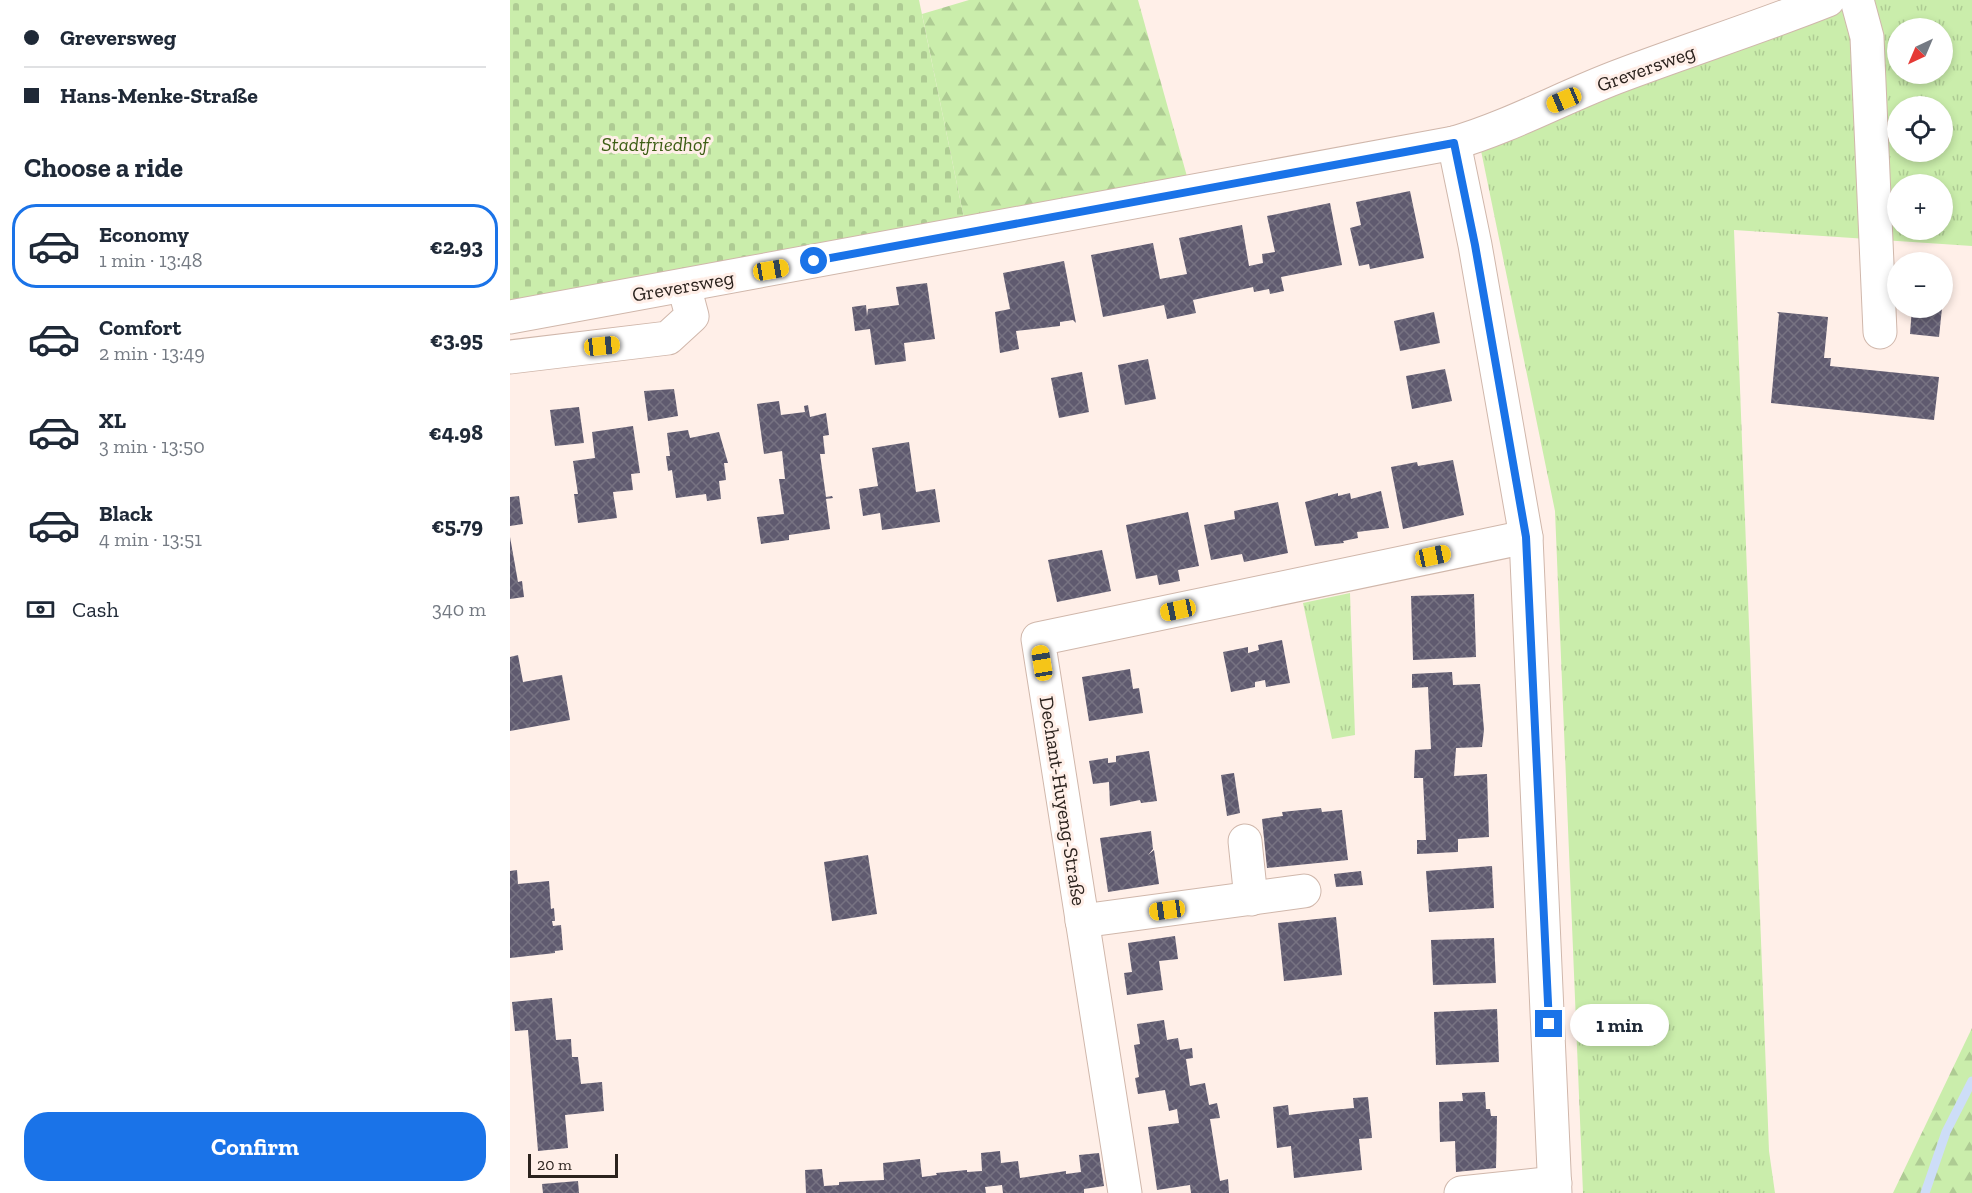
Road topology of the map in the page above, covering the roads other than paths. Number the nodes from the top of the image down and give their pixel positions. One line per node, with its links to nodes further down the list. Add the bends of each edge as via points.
1 (1828, 0): 3 (street, Greversweg, via 1621,75 1489,133)
2 (1857, 0): 6 (street, via 1867,37)
3 (1454, 143): 4 (street, Greversweg); 8 (street)
4 (684, 286): 5 (street, Greversweg); 7 (street, via 692,316 668,338)
5 (519, 315): 7 (street)
6 (1880, 332)
7 (523, 355)
8 (1526, 537): 12 (street, Dechant-Huyeng-Straße, via 1038,639); 13 (street)
9 (1245, 841): 11 (street)
10 (1304, 891): 11 (street, Dechant-Huyeng-Straße)
11 (1251, 898): 12 (street, Dechant-Huyeng-Straße)
12 (1082, 921): 14 (street, Dechant-Huyeng-Straße)
13 (1555, 1188): 15 (street)
14 (1125, 1193)
15 (1461, 1193)

